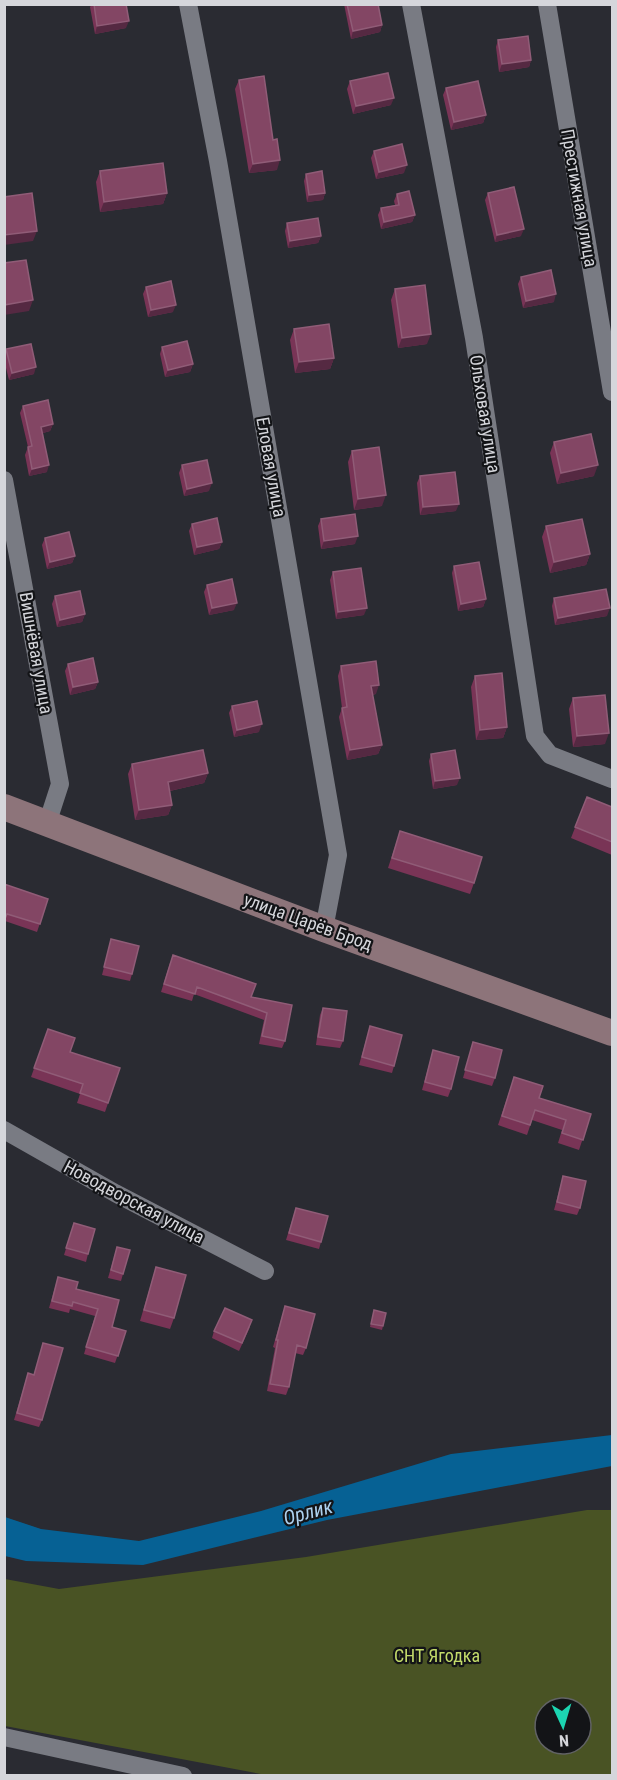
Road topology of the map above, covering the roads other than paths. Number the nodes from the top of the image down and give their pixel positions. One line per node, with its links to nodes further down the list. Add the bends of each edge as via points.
1 (188, 4): 9 (street, Еловая улица, via 338,855)
2 (411, 4): 6 (street, Ольховая улица, via 474,338 535,736 550,755)
3 (547, 4): 4 (street, Престижная улица)
4 (612, 392)
5 (4, 480): 8 (street, Вишнёвая улица, via 60,784)
6 (612, 779)
7 (4, 807): 8 (street, улица Царёв Брод)
8 (47, 824): 9 (street, улица Царёв Брод)
9 (324, 929): 10 (street, улица Царёв Брод)
10 (612, 1033)
11 (4, 1130): 12 (street, Новодворская улица)
12 (265, 1271)
13 (4, 1737): 14 (street)
14 (182, 1776)

